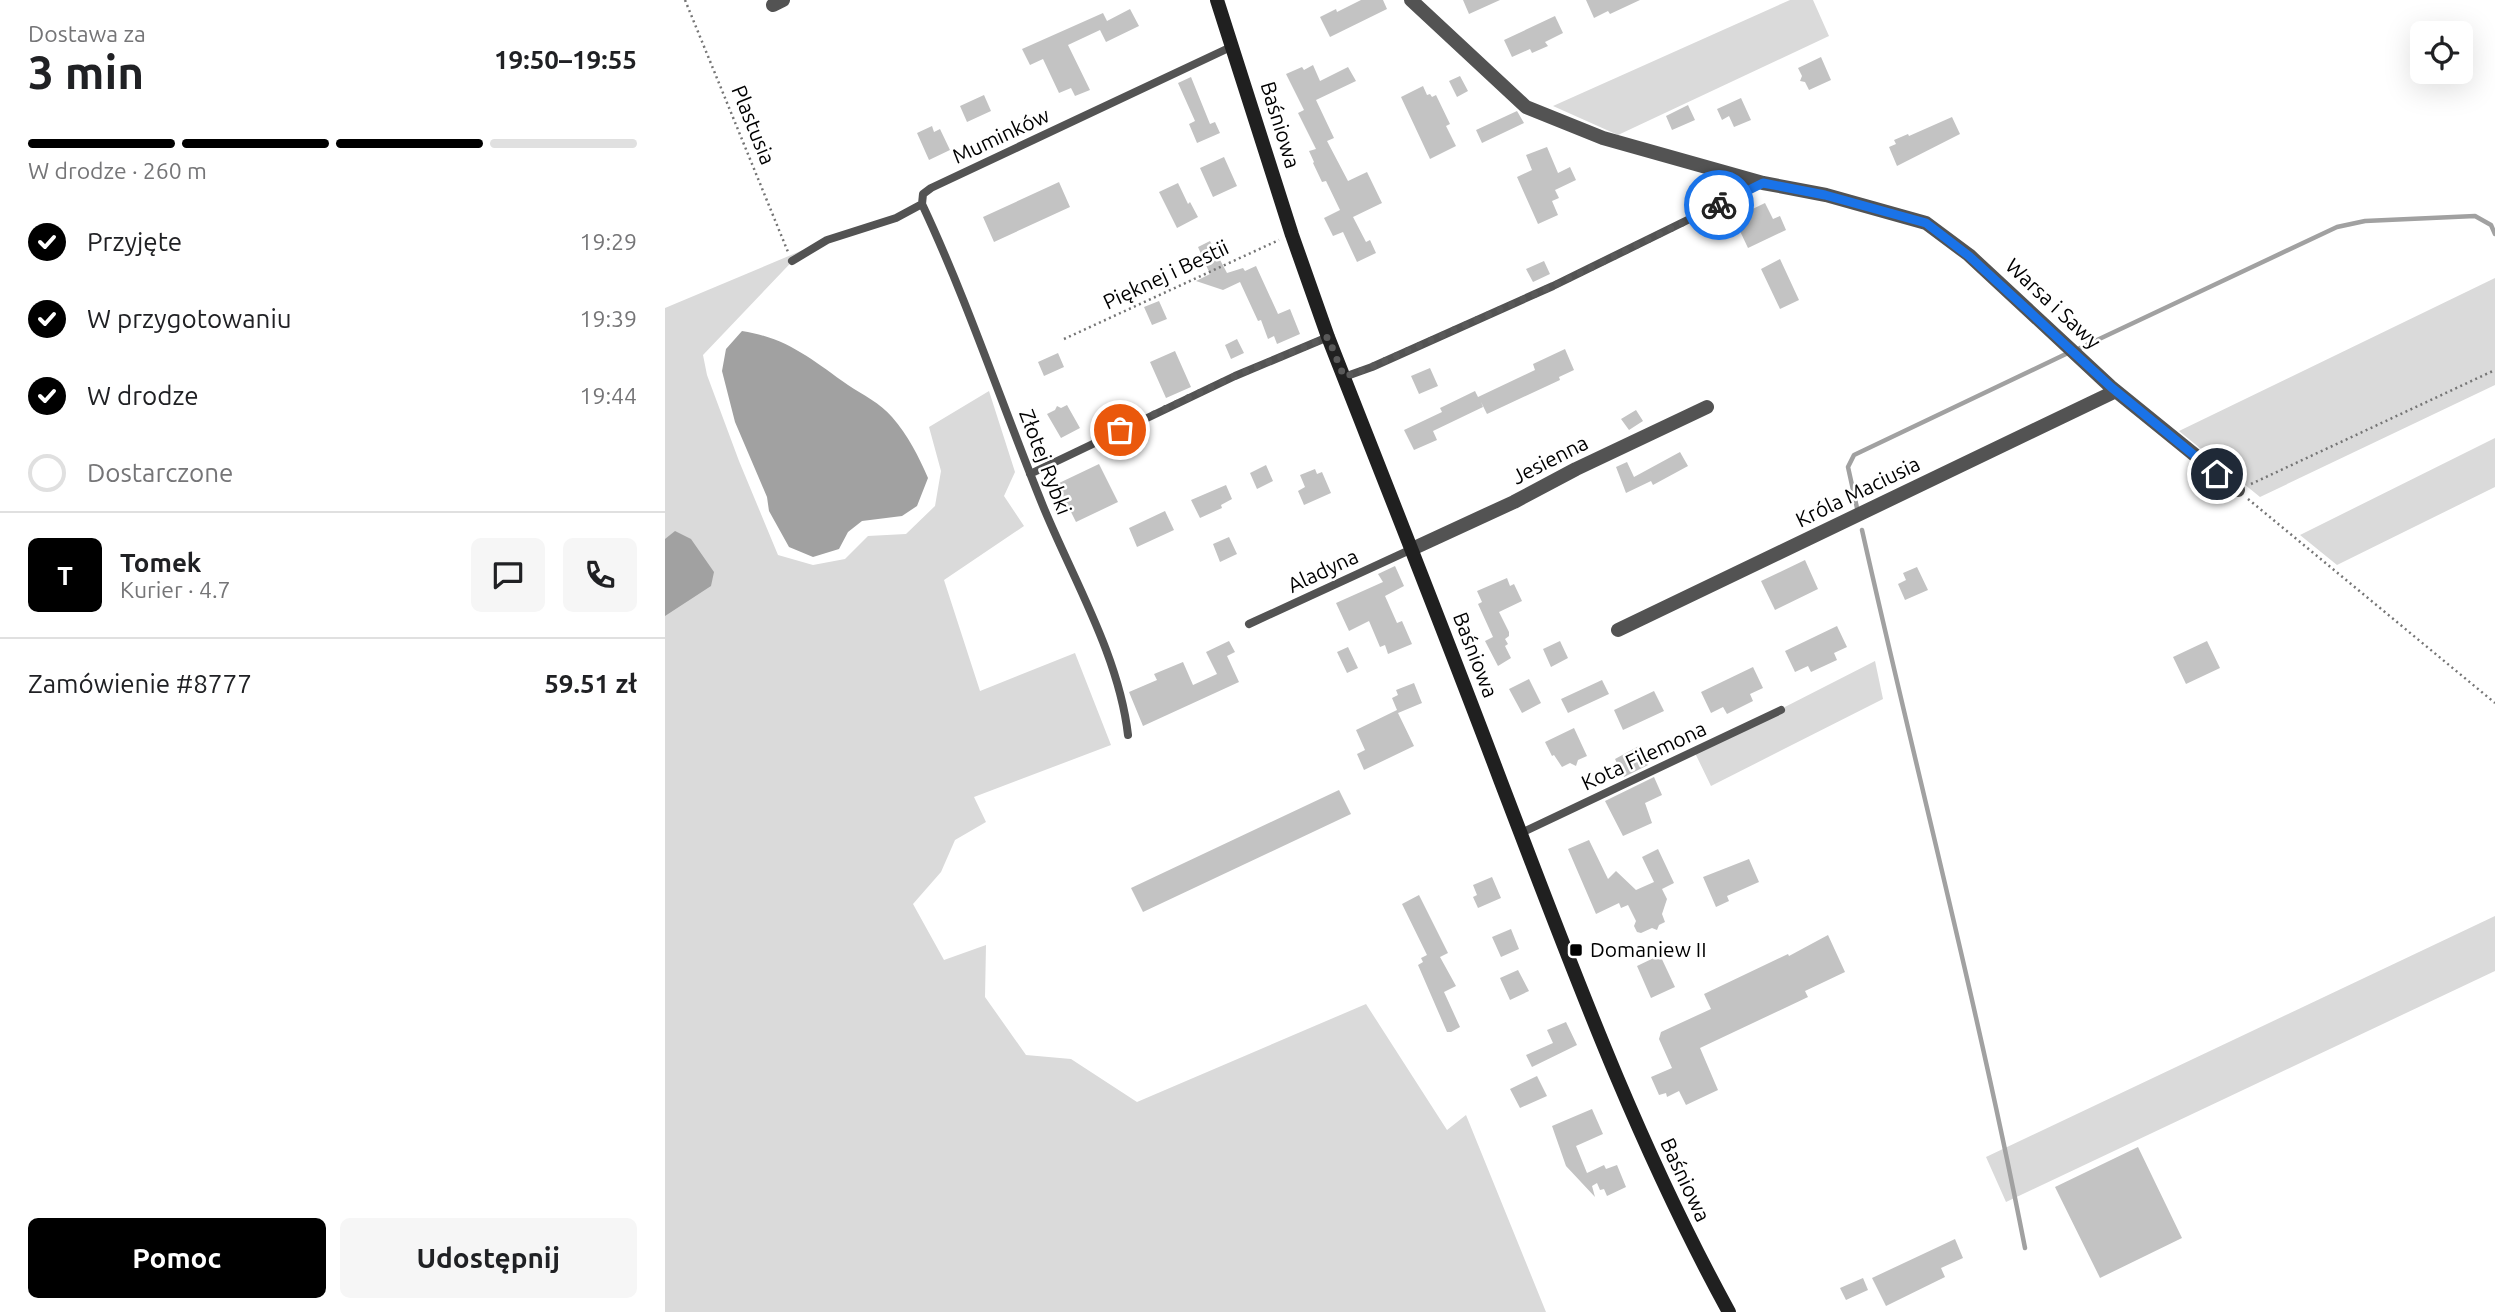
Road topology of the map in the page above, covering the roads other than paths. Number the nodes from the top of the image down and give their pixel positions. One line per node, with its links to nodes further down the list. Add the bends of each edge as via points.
1 (1217, 0): 3 (main road, Baśniowa)
2 (1411, 0): 4 (street, Warsa i Sawy, via 1526,107 1603,138)
3 (1234, 47): 5 (lane, Muminków, via 931,188 923,194); 7 (main road, Baśniowa)
4 (1763, 183): 8 (lane, via 1553,286); 9 (street, Warsa i Sawy, via 1926,223 1969,256)
5 (922, 204): 6 (lane, Muminków, via 896,218 827,240); 11 (lane, Złotej Rybki)
6 (792, 261)
7 (1328, 337): 8 (main road, Baśniowa); 11 (lane)
8 (1344, 377): 13 (main road, Baśniowa)
9 (2116, 391): 12 (street, Warsa i Sawy); 15 (street, Króla Maciusia)
10 (1707, 407): 13 (street, Jesienna)
11 (1030, 474): 17 (lane, Złotej Rybki, via 1117,676)
12 (2238, 490)
13 (1412, 549): 14 (lane, Aladyna); 18 (main road, Baśniowa)
14 (1249, 624)
15 (1618, 630)
16 (1781, 710): 18 (lane, Kota Filemona)
17 (1128, 735)
18 (1521, 833): 19 (main road, Baśniowa, via 1643,1141)
19 (1730, 1312)

